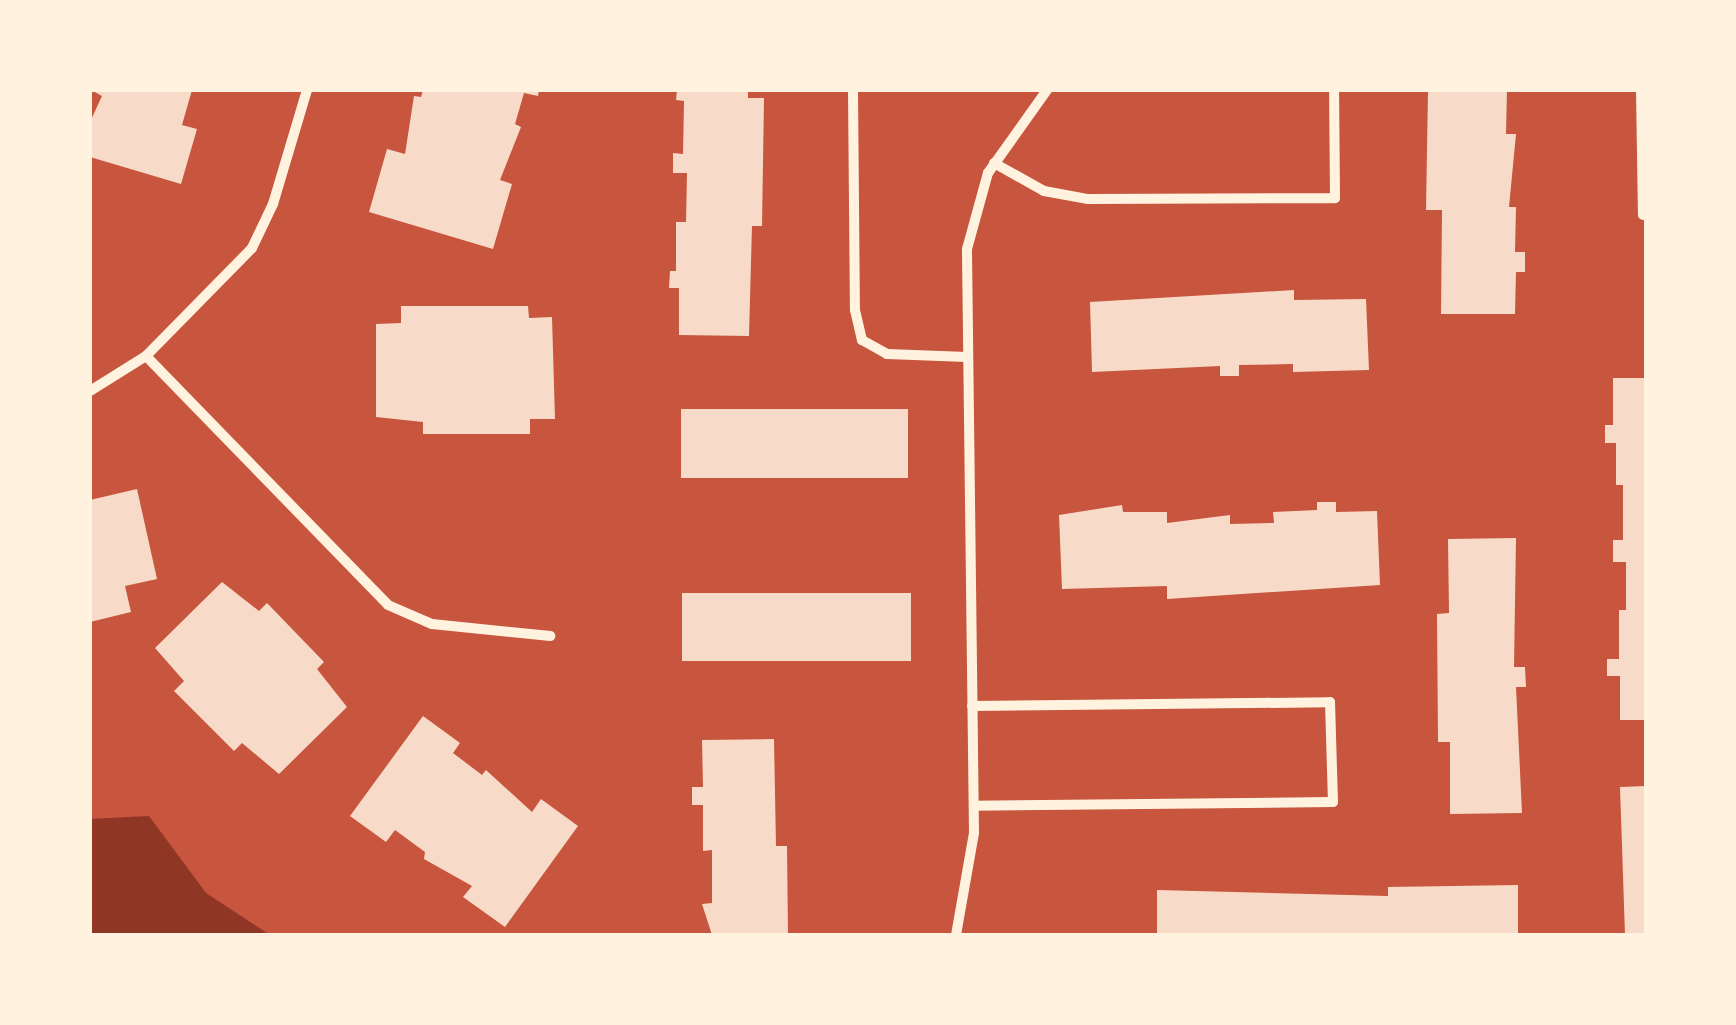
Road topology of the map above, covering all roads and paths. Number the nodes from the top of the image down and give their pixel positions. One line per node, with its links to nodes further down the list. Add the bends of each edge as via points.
1 (307, 90): 8 (street, via 273,204 252,248)
2 (853, 90): 9 (street, via 855,310 862,340 887,354)
3 (1046, 90): 6 (street)
4 (1334, 90): 6 (street, via 1335,198 1088,199 1044,191)
5 (1641, 90): 7 (street)
6 (994, 163): 9 (street, via 969,230)
7 (1642, 215)
8 (146, 356): 10 (street); 11 (street, via 388,605 432,624)
9 (967, 356): 12 (street)
10 (90, 391)
11 (550, 636)
12 (972, 706): 13 (street); 13 (street, via 1330,702 1333,802)
13 (974, 806): 14 (street)
14 (956, 935)

